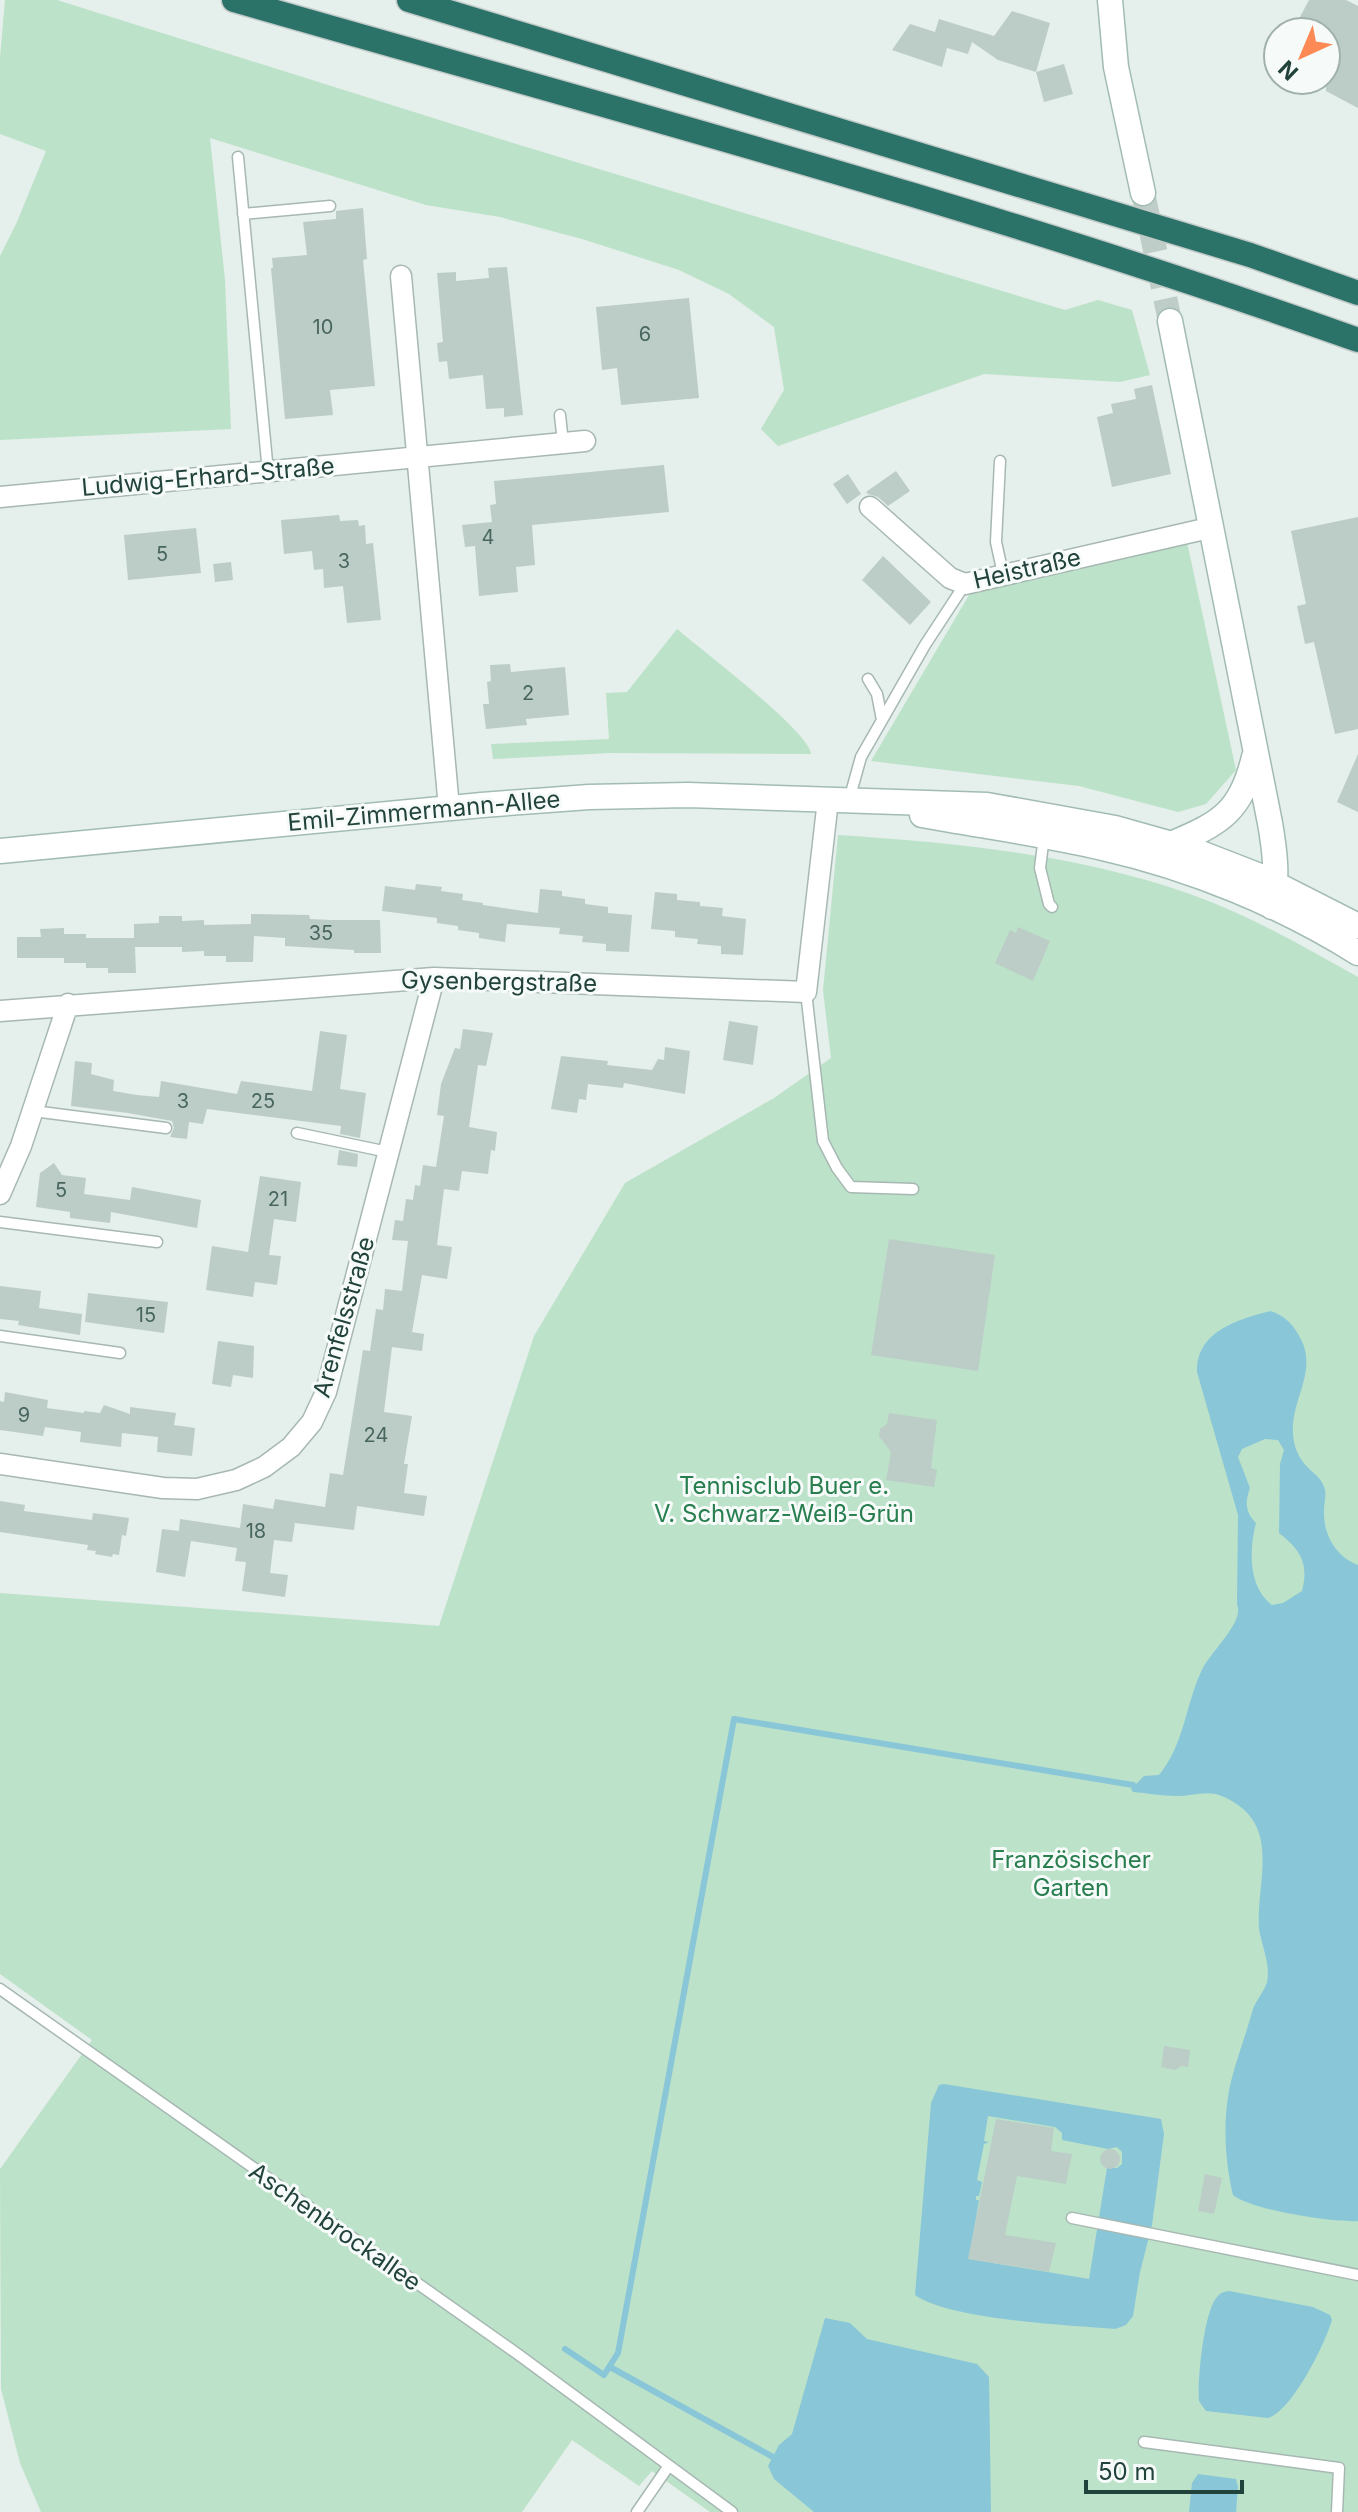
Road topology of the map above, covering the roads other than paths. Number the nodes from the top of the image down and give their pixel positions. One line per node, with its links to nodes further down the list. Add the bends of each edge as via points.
1 (234, 0): 11 (highway, via 888,189 1245,299)
2 (409, 0): 9 (highway)
3 (1110, 0): 5 (main road, via 1116,67)
4 (238, 157): 7 (lane)
5 (1143, 193)
6 (330, 206): 7 (lane)
7 (243, 214): 17 (lane)
8 (401, 276): 15 (street)
9 (1358, 293)
10 (1170, 321): 20 (main road)
11 (1358, 340)
12 (560, 415): 14 (lane)
13 (585, 441): 14 (street, Ludwig-Erhard-Straße)
14 (563, 443): 15 (street, Ludwig-Erhard-Straße)
15 (417, 457): 17 (street, Ludwig-Erhard-Straße); 27 (street)
16 (1000, 461): 21 (lane, via 996,542)
17 (268, 472): 18 (street, Ludwig-Erhard-Straße)
18 (0, 497)
19 (870, 507): 22 (street, Heistraße, via 950,578)
20 (1209, 528): 21 (street, Heistraße); 25 (main road)
21 (1003, 574): 22 (street, Heistraße)
22 (965, 584): 24 (lane)
23 (868, 679): 24 (lane)
24 (882, 720): 26 (lane)
25 (1255, 755): 29 (main road, via 1248,784 1234,807); 31 (main road, via 1276,859)
26 (839, 801): 27 (main road, Emil-Zimmermann-Allee, via 674,795); 28 (main road, Emil-Zimmermann-Allee); 36 (street)
27 (449, 808): 30 (main road, Emil-Zimmermann-Allee)
28 (1046, 825): 29 (main road, Emil-Zimmermann-Allee, via 1115,828); 31 (main road, Emil-Zimmermann-Allee); 32 (lane, via 1040,868)
29 (1171, 844): 31 (main road, Emil-Zimmermann-Allee, via 1226,862)
30 (0, 851)
31 (1275, 896): 33 (main road, Emil-Zimmermann-Allee); 34 (main road, Emil-Zimmermann-Allee)
32 (1052, 907)
33 (1358, 926)
34 (1358, 953)
35 (434, 978): 36 (street, Gysenbergstraße); 37 (street, Gysenbergstraße); 42 (street, Arenfelsstraße)
36 (806, 992): 44 (lane, via 823,1141 837,1168 851,1187)
37 (68, 1004): 38 (street, Gysenbergstraße); 39 (street)
38 (0, 1011)
39 (33, 1111): 40 (lane); 43 (street)
40 (166, 1128)
41 (297, 1133): 42 (lane)
42 (388, 1152): 50 (street, Arenfelsstraße, via 326,1392 312,1422 291,1447 250,1474 197,1489)
43 (7, 1161): 45 (street)
44 (913, 1189)
45 (0, 1194)
46 (0, 1222): 47 (lane)
47 (157, 1242)
48 (0, 1336): 49 (lane)
49 (120, 1353)
50 (0, 1464)
51 (0, 1989): 55 (lane, Aschenbrockallee, via 519,2355)
52 (1072, 2218): 53 (lane)
53 (1358, 2275)
54 (1144, 2442): 58 (lane, via 1339,2468)
55 (668, 2467): 56 (lane); 57 (lane, Aschenbrockallee)
56 (637, 2512)
57 (732, 2512)
58 (1337, 2512)

